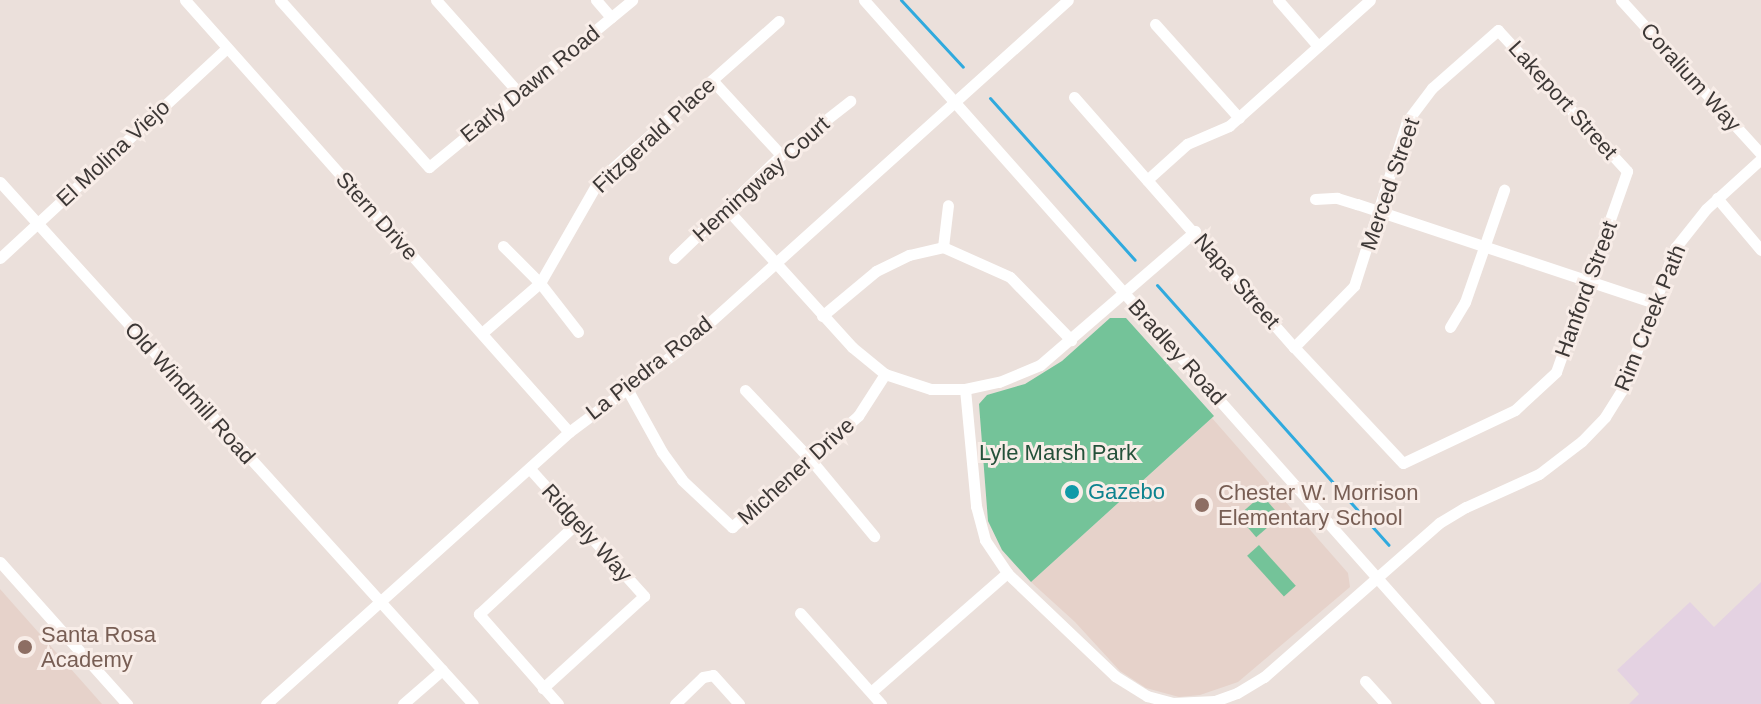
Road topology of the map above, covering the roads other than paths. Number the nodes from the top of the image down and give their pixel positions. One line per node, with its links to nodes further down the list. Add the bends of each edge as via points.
1 (185, 0): 16 (street, Stern Drive)
2 (280, 0): 18 (street, Early Dawn Road, via 429,167)
3 (436, 0): 18 (street)
4 (596, 0): 11 (street)
5 (632, 0): 11 (street, Early Dawn Road)
6 (864, 0): 21 (street, Bradley Road)
7 (1068, 0): 21 (street, La Piedra Road)
8 (1278, 0): 15 (street)
9 (1370, 0): 15 (street)
10 (1621, 0): 24 (street, Coralium Way)
11 (611, 17): 18 (street, Early Dawn Road)
12 (779, 21): 17 (street, Fitzgerald Place)
13 (1155, 24): 22 (street)
14 (1498, 30): 25 (street, Lakeport Street); 33 (street, Merced Street, via 1432,88 1407,121)
15 (1318, 46): 22 (street)
16 (226, 49): 34 (street, El Molina Viejo); 50 (street, Stern Drive)
17 (712, 80): 23 (street); 44 (street, Fitzgerald Place, via 599,180)
18 (519, 93)
19 (1074, 97): 26 (street, Napa Street)
20 (850, 101): 23 (street, Hemingway Court)
21 (955, 101): 42 (street, La Piedra Road); 45 (street, Bradley Road)
22 (1239, 118): 26 (street, via 1187,144)
23 (781, 155): 32 (street, Hemingway Court)
24 (1761, 157): 29 (street, Rim Creek Path)
25 (1627, 171): 43 (street, Hanford Street)
26 (1147, 180): 35 (street, Napa Street)
27 (0, 182): 34 (street, Old Windmill Road)
28 (1504, 190): 38 (street)
29 (1717, 198): 39 (street); 46 (street, Rim Creek Path, via 1675,248)
30 (1315, 199): 33 (street, via 1337,198)
31 (948, 205): 37 (street)
32 (726, 208): 41 (street, Hemingway Court); 42 (street)
33 (1380, 212): 38 (street); 52 (street, Merced Street, via 1354,286)
34 (37, 223): 40 (street, El Molina Viejo); 66 (street, Old Windmill Road)
35 (1195, 231): 45 (street); 52 (street, Napa Street)
36 (503, 246): 44 (street)
37 (943, 247): 47 (street, via 876,271); 51 (street, via 1010,277)
38 (1483, 247): 43 (street); 48 (street, via 1465,302)
39 (1761, 250)
40 (0, 258)
41 (674, 258)
42 (776, 263): 47 (street); 54 (street, La Piedra Road, via 679,350)
43 (1591, 282): 46 (street); 59 (street, Hanford Street, via 1556,372 1542,388 1515,410)
44 (540, 283): 49 (street); 50 (street, Fitzgerald Place)
45 (1125, 293): 51 (street); 65 (street, Bradley Road)
46 (1654, 303): 65 (street, Rim Creek Path, via 1622,390 1582,441 1539,474 1452,514)
47 (822, 316): 53 (street)
48 (1450, 327)
49 (578, 332)
50 (482, 333): 57 (street, Stern Drive)
51 (1071, 340): 55 (street, via 1040,365)
52 (1294, 347): 59 (street, Napa Street)
53 (885, 374): 55 (street, via 931,389); 58 (street, Michener Drive, via 858,416)
54 (626, 387): 57 (street, La Piedra Road); 58 (street, Michener Drive, via 682,480 732,527)
55 (965, 389): 64 (street, via 976,506 985,540)
56 (745, 390): 58 (street)
57 (569, 432): 60 (street, La Piedra Road)
58 (811, 460): 62 (street)
59 (1403, 463)
60 (530, 469): 61 (street, Ridgely Way); 66 (street, La Piedra Road)
61 (577, 523): 70 (street, via 479,614); 70 (street, Ridgely Way, via 644,596)
62 (874, 536)
63 (0, 562): 74 (street)
64 (1007, 573): 71 (street); 73 (street)
65 (1377, 577): 72 (street, Rim Creek Path); 83 (street, Bradley Road)
66 (382, 602): 68 (street, Old Windmill Road); 75 (street, La Piedra Road)
67 (800, 613): 71 (street)
68 (442, 670): 76 (street); 77 (street, Old Windmill Road)
69 (1365, 681): 82 (street)
70 (543, 688): 78 (street)
71 (871, 692): 81 (street)
72 (1239, 698): 73 (street, Rim Creek Path, via 1197,703)
73 (1146, 700)
74 (127, 704)
75 (266, 704)
76 (403, 704)
77 (473, 704)
78 (558, 704)
79 (675, 704): 80 (street, via 703,677 713,675)
80 (739, 704)
81 (881, 704)
82 (1386, 704)
83 (1489, 704)

